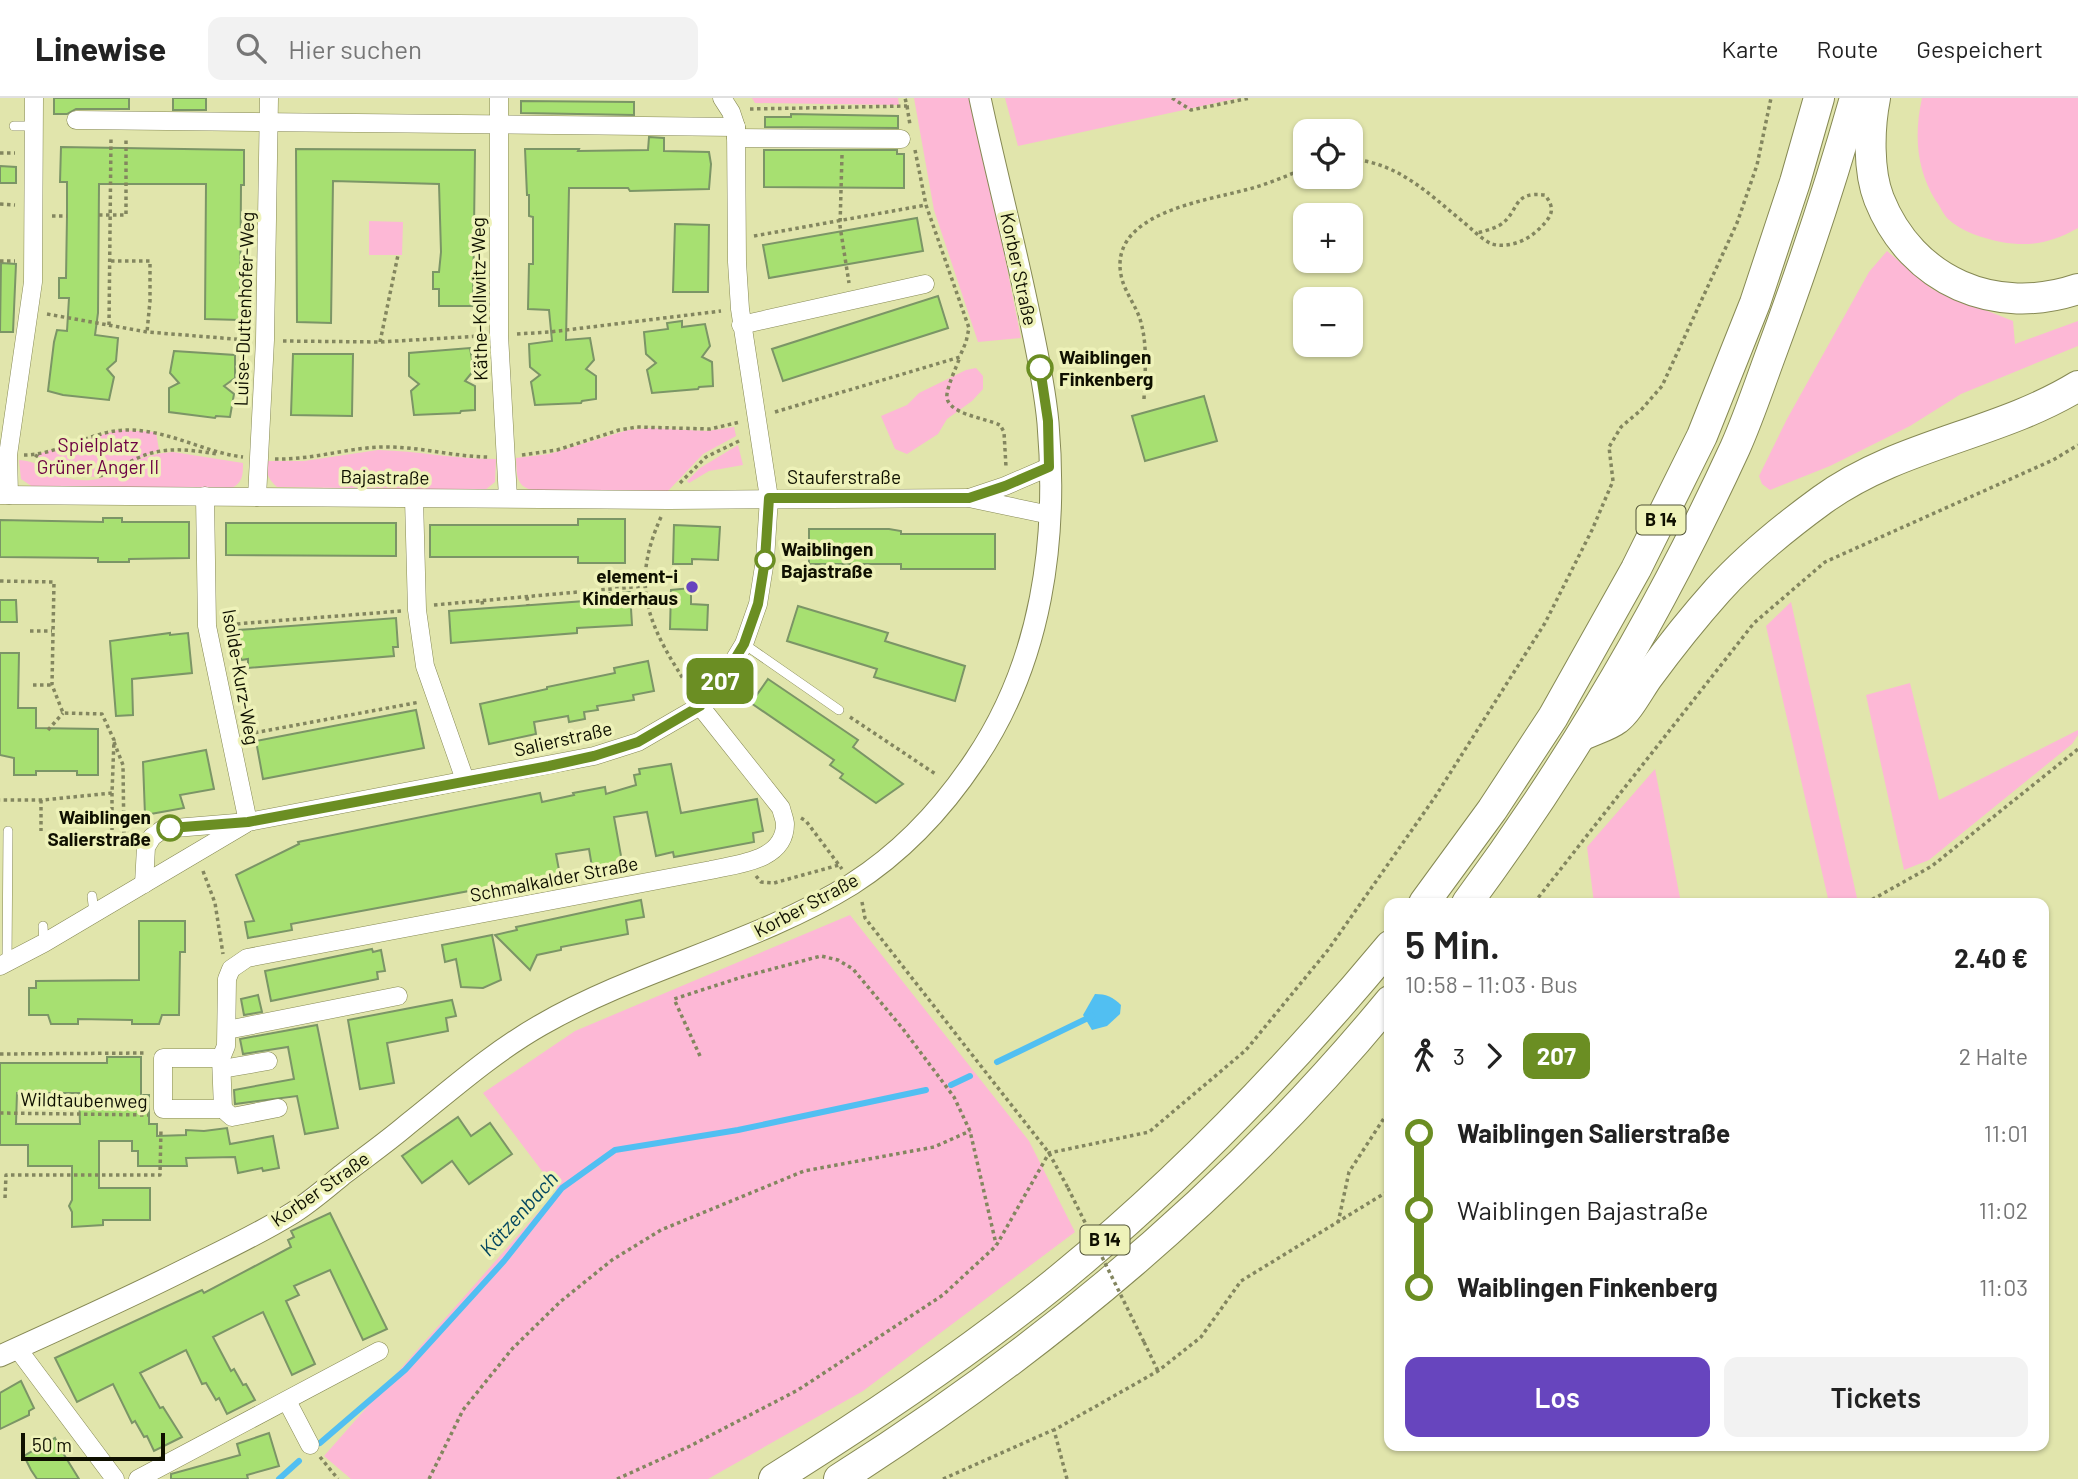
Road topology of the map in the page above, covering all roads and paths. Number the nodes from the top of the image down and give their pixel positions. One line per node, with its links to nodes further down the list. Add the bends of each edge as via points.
1 (34, 98): 19 (street)
2 (269, 98): 16 (street, Luise-Duttenhofer-Weg)
3 (499, 98): 17 (street, Käthe-Kollwitz-Weg)
4 (905, 98): 12 (path)
5 (980, 98): 53 (street, Korber Straße, via 1040,368)
6 (1172, 98): 7 (path, via 1191,110)
7 (1250, 98)
8 (1771, 98): 123 (path, via 1757,165 1737,223 1662,386 1621,427 1609,447 1613,481 1592,530 1545,624 1435,797 1328,950 1246,1050 1149,1132)
9 (1819, 98): 102 (highway, B 14, via 1755,303 1702,436 1636,569 1553,717)
10 (1855, 98): 84 (highway, B 14, via 1828,193 1736,446 1668,583)
11 (1875, 98): 34 (highway, via 1872,165 1878,197 1913,252 1936,273 1965,289 1996,298 2045,298)
12 (907, 106): 13 (path, via 750,109); 20 (path)
13 (732, 119): 17 (street); 21 (street); 36 (street, Stauferstraße)
14 (76, 120): 15 (street)
15 (118, 120): 16 (street); 26 (path); 26 (path, via 126,215)
16 (270, 122): 17 (street); 40 (street, Luise-Duttenhofer-Weg)
17 (498, 124): 39 (street, Käthe-Kollwitz-Weg)
18 (14, 125): 19 (lane)
19 (34, 126): 35 (street)
20 (908, 135): 21 (street); 24 (path)
21 (842, 139): 27 (path)
22 (1363, 161): 28 (path, via 1406,176)
23 (1293, 173): 44 (path, via 1166,212 1132,235 1120,272 1143,329)
24 (926, 205): 27 (path); 42 (path, via 968,328)
25 (99, 215): 26 (path)
26 (110, 215): 31 (path)
27 (842, 220): 29 (path); 32 (path)
28 (1477, 233): 28 (path, via 1493,244 1527,239 1551,214 1552,203 1545,195 1534,193 1519,199 1498,226)
29 (754, 236)
30 (398, 255): 41 (path)
31 (111, 261): 37 (path); 38 (path, via 150,261)
32 (847, 274)
33 (925, 284): 36 (street)
34 (2078, 289)
35 (31, 311): 37 (path); 48 (street)
36 (740, 317): 39 (path); 45 (street, Stauferstraße)
37 (109, 325): 38 (path)
38 (147, 332): 40 (path)
39 (499, 335): 41 (path); 51 (street, Käthe-Kollwitz-Weg)
40 (265, 340): 41 (path); 52 (street, Luise-Duttenhofer-Weg)
41 (380, 342)
42 (960, 357): 45 (path); 54 (path, via 947,402 1000,425)
43 (2078, 386): 84 (highway, via 2010,419 1861,475 1825,498 1719,589 1617,719)
44 (1144, 399)
45 (756, 418): 51 (path, via 710,429 637,426 556,450); 59 (street, Stauferstraße)
46 (743, 439): 62 (path, via 706,457)
47 (2078, 445): 104 (path, via 1825,562 1754,624)
48 (8, 455): 49 (path); 55 (street)
49 (35, 455): 50 (path, via 128,430 156,432); 50 (path, via 85,476 113,473 159,450)
50 (225, 455): 52 (path)
51 (506, 456): 52 (path, via 386,447 300,459); 58 (street, Käthe-Kollwitz-Weg)
52 (258, 458): 57 (street, Luise-Duttenhofer-Weg)
53 (1049, 467): 60 (street, Stauferstraße); 63 (street, Korber Straße)
54 (1006, 472)
55 (5, 495): 56 (street, Bajastraße)
56 (205, 496): 57 (street, Bajastraße); 71 (street, Isolde-Kurz-Weg)
57 (257, 497): 61 (street, Bajastraße)
58 (508, 498): 61 (street, Bajastraße); 62 (street, Bajastraße)
59 (769, 498): 60 (street, Stauferstraße); 62 (street, Bajastraße); 74 (street, Salierstraße, via 758,604)
60 (969, 498): 63 (street, Stauferstraße)
61 (414, 499): 69 (street)
62 (669, 500): 65 (path, via 649,546)
63 (1050, 514): 100 (street, Korber Straße, via 1047,568 1037,615 1025,659 995,728 936,813 889,857)
64 (0, 581): 73 (path, via 54,582)
65 (644, 586): 66 (path); 77 (path, via 658,639)
66 (527, 597): 67 (path); 68 (path)
67 (482, 601): 69 (path); 70 (path)
68 (528, 605)
69 (417, 608): 71 (path); 78 (street, via 425,666)
70 (483, 608)
71 (207, 626): 93 (street, Isolde-Kurz-Weg)
72 (30, 631): 73 (path)
73 (53, 631): 76 (path)
74 (744, 644): 79 (street, Salierstraße); 80 (lane)
75 (33, 685): 76 (path)
76 (52, 685): 81 (path)
77 (688, 688)
78 (436, 699): 83 (path); 88 (street)
79 (700, 706): 88 (street, Salierstraße, via 638,742 594,756); 99 (street, Schmalkalder Straße, via 781,808 785,825 781,840)
80 (839, 710): 87 (path)
81 (64, 713): 82 (path); 85 (path, via 102,714)
82 (48, 730)
83 (252, 733)
84 (1583, 734): 103 (highway, B 14)
85 (114, 740): 89 (path); 97 (path, via 123,765)
86 (2078, 749): 105 (path, via 1932,866)
87 (937, 775)
88 (465, 780): 93 (street, Salierstraße)
89 (112, 793): 91 (path); 94 (path)
90 (0, 800): 91 (path)
91 (41, 800): 96 (path)
92 (806, 821): 99 (path, via 839,865 761,883)
93 (248, 822): 98 (street, Salierstraße); 101 (street, Salierstraße, via 156,832 146,847)
94 (113, 830)
95 (8, 831): 107 (lane)
96 (41, 831)
97 (124, 843)
98 (194, 854): 101 (street, Salierstraße); 108 (path, via 215,903 221,951)
99 (751, 861): 108 (street, Schmalkalder Straße, via 247,958)
100 (852, 883): 123 (path, via 865,918); 129 (street, Korber Straße, via 735,942 542,1024 478,1066 294,1213)
101 (144, 884): 107 (street, Salierstraße, via 93,904 43,934)
102 (1428, 898)
103 (1471, 898)
104 (1538, 898)
105 (1875, 898)
106 (1384, 953): 139 (highway, B 14, via 1278,1074 1139,1211 966,1352)
107 (4, 965)
108 (231, 969): 111 (street)
109 (398, 996): 111 (street)
110 (1384, 1008): 140 (highway, B 14, via 1231,1172 1085,1304 982,1382)
111 (227, 1030): 116 (street)
112 (0, 1054): 114 (path, via 147,1053)
113 (700, 1056): 122 (path, via 674,999 821,956 838,960 853,969 903,1029 954,1097)
114 (163, 1058): 116 (street); 119 (street)
115 (268, 1061): 116 (street)
116 (221, 1063): 118 (street)
117 (278, 1108): 118 (street, via 232,1116)
118 (223, 1109): 119 (street)
119 (162, 1112): 120 (path, Wildtaubenweg); 125 (path, via 160,1175 6,1175)
120 (0, 1114)
121 (1384, 1118): 126 (path, via 1349,1172)
122 (970, 1131): 127 (path); 137 (path, via 934,1147 804,1171 661,1230 612,1260 512,1349 463,1410)
123 (1049, 1153): 127 (path); 130 (path, bridge)
124 (1384, 1194): 126 (path)
125 (5, 1198)
126 (1338, 1223): 130 (path, via 1241,1282 1201,1338)
127 (996, 1246): 138 (path, via 943,1295 798,1390)
128 (379, 1351): 131 (street)
129 (8, 1352): 134 (street, Korber Straße)
130 (1158, 1371): 132 (path)
131 (287, 1401): 133 (street); 135 (street)
132 (1054, 1430): 141 (path); 142 (path)
133 (310, 1445): 136 (path)
134 (115, 1479)
135 (138, 1479)
136 (338, 1479)
137 (429, 1479)
138 (617, 1479)
139 (774, 1479)
140 (839, 1479)
141 (943, 1479)
142 (1067, 1479)

